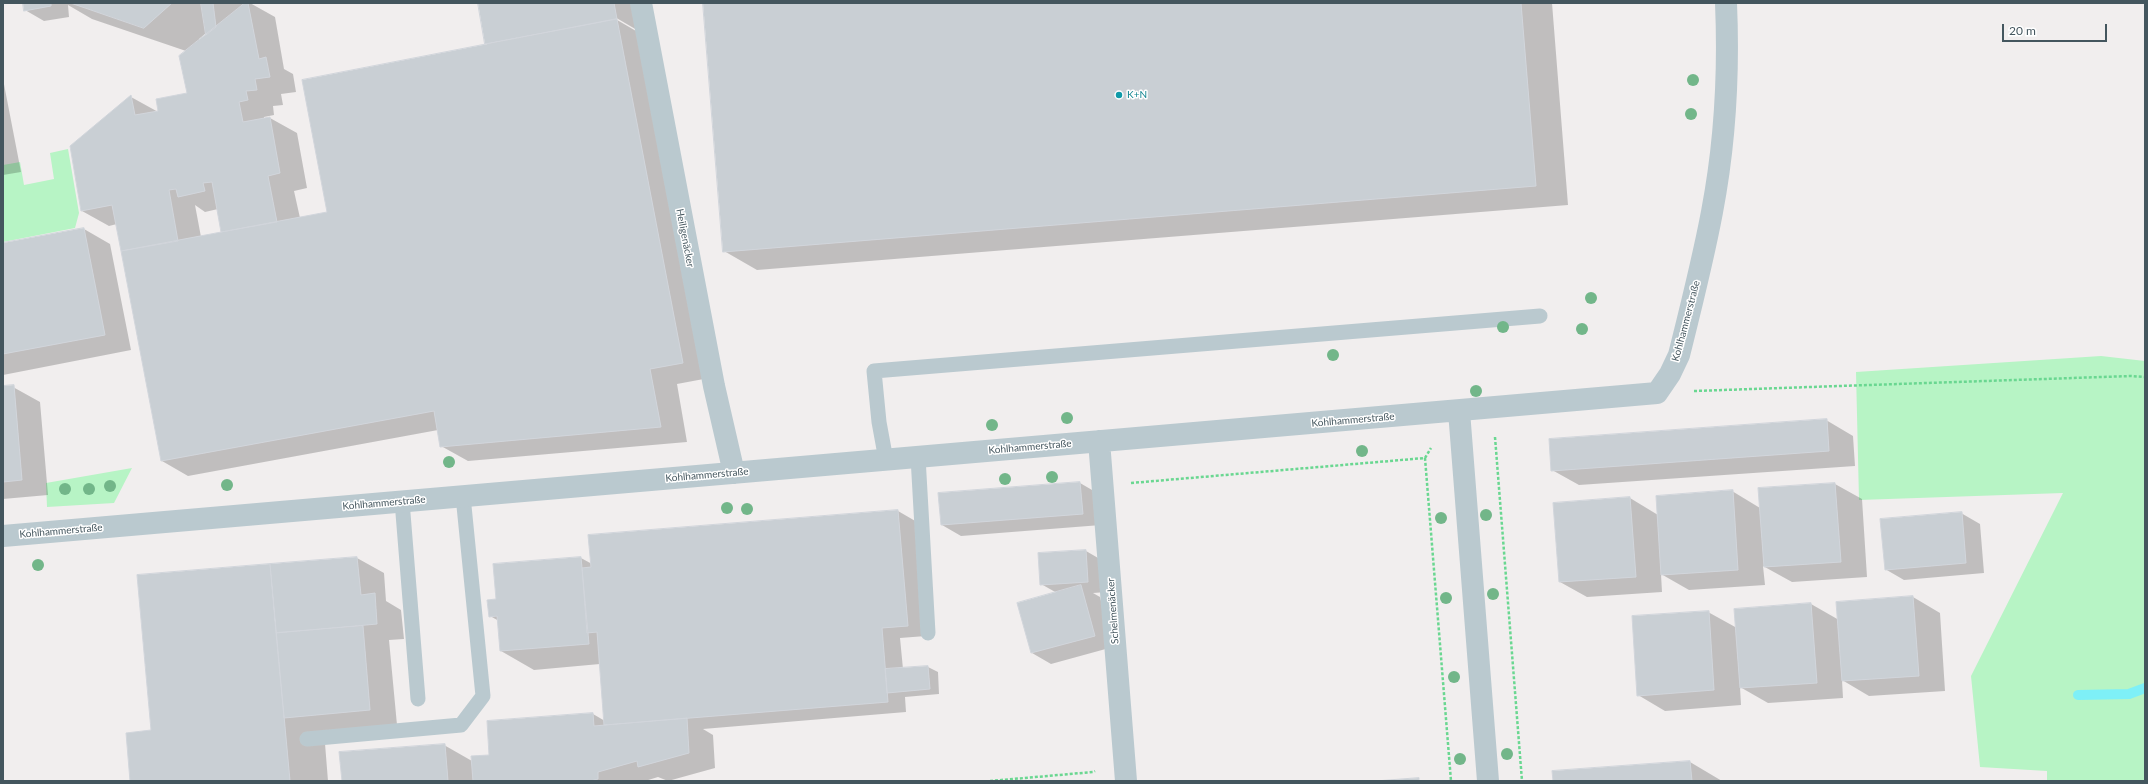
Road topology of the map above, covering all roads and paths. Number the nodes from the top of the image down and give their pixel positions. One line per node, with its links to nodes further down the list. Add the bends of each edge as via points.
1 (641, 3): 11 (street, Heiligenäcker, via 714,386)
2 (1726, 3): 5 (street, Kohlhammerstraße, via 1725,112 1712,212 1679,355)
3 (1540, 316): 10 (lane, via 874,371)
4 (2145, 377): 5 (path, via 1830,385)
5 (1657, 393): 6 (street, Kohlhammerstraße)
6 (1493, 408): 7 (street, Kohlhammerstraße); 24 (path)
7 (1459, 410): 8 (street, Kohlhammerstraße); 23 (street)
8 (1099, 441): 9 (street, Kohlhammerstraße); 12 (street, Schelmenäcker)
9 (918, 457): 10 (street, Kohlhammerstraße); 16 (lane)
10 (886, 460): 11 (street, Kohlhammerstraße)
11 (734, 473): 13 (street, Kohlhammerstraße)
12 (1103, 485): 19 (street, Schelmenäcker); 22 (path, via 1425,458)
13 (463, 496): 14 (street, Kohlhammerstraße); 18 (lane, via 482,696 461,725)
14 (402, 501): 15 (street, Kohlhammerstraße); 17 (lane)
15 (3, 536)
16 (928, 632)
17 (418, 699)
18 (307, 739)
19 (1123, 744): 20 (path, via 1093,772); 21 (street, Schelmenäcker)
20 (990, 781)
21 (1126, 781)
22 (1451, 781)
23 (1488, 781)
24 (1522, 781)

